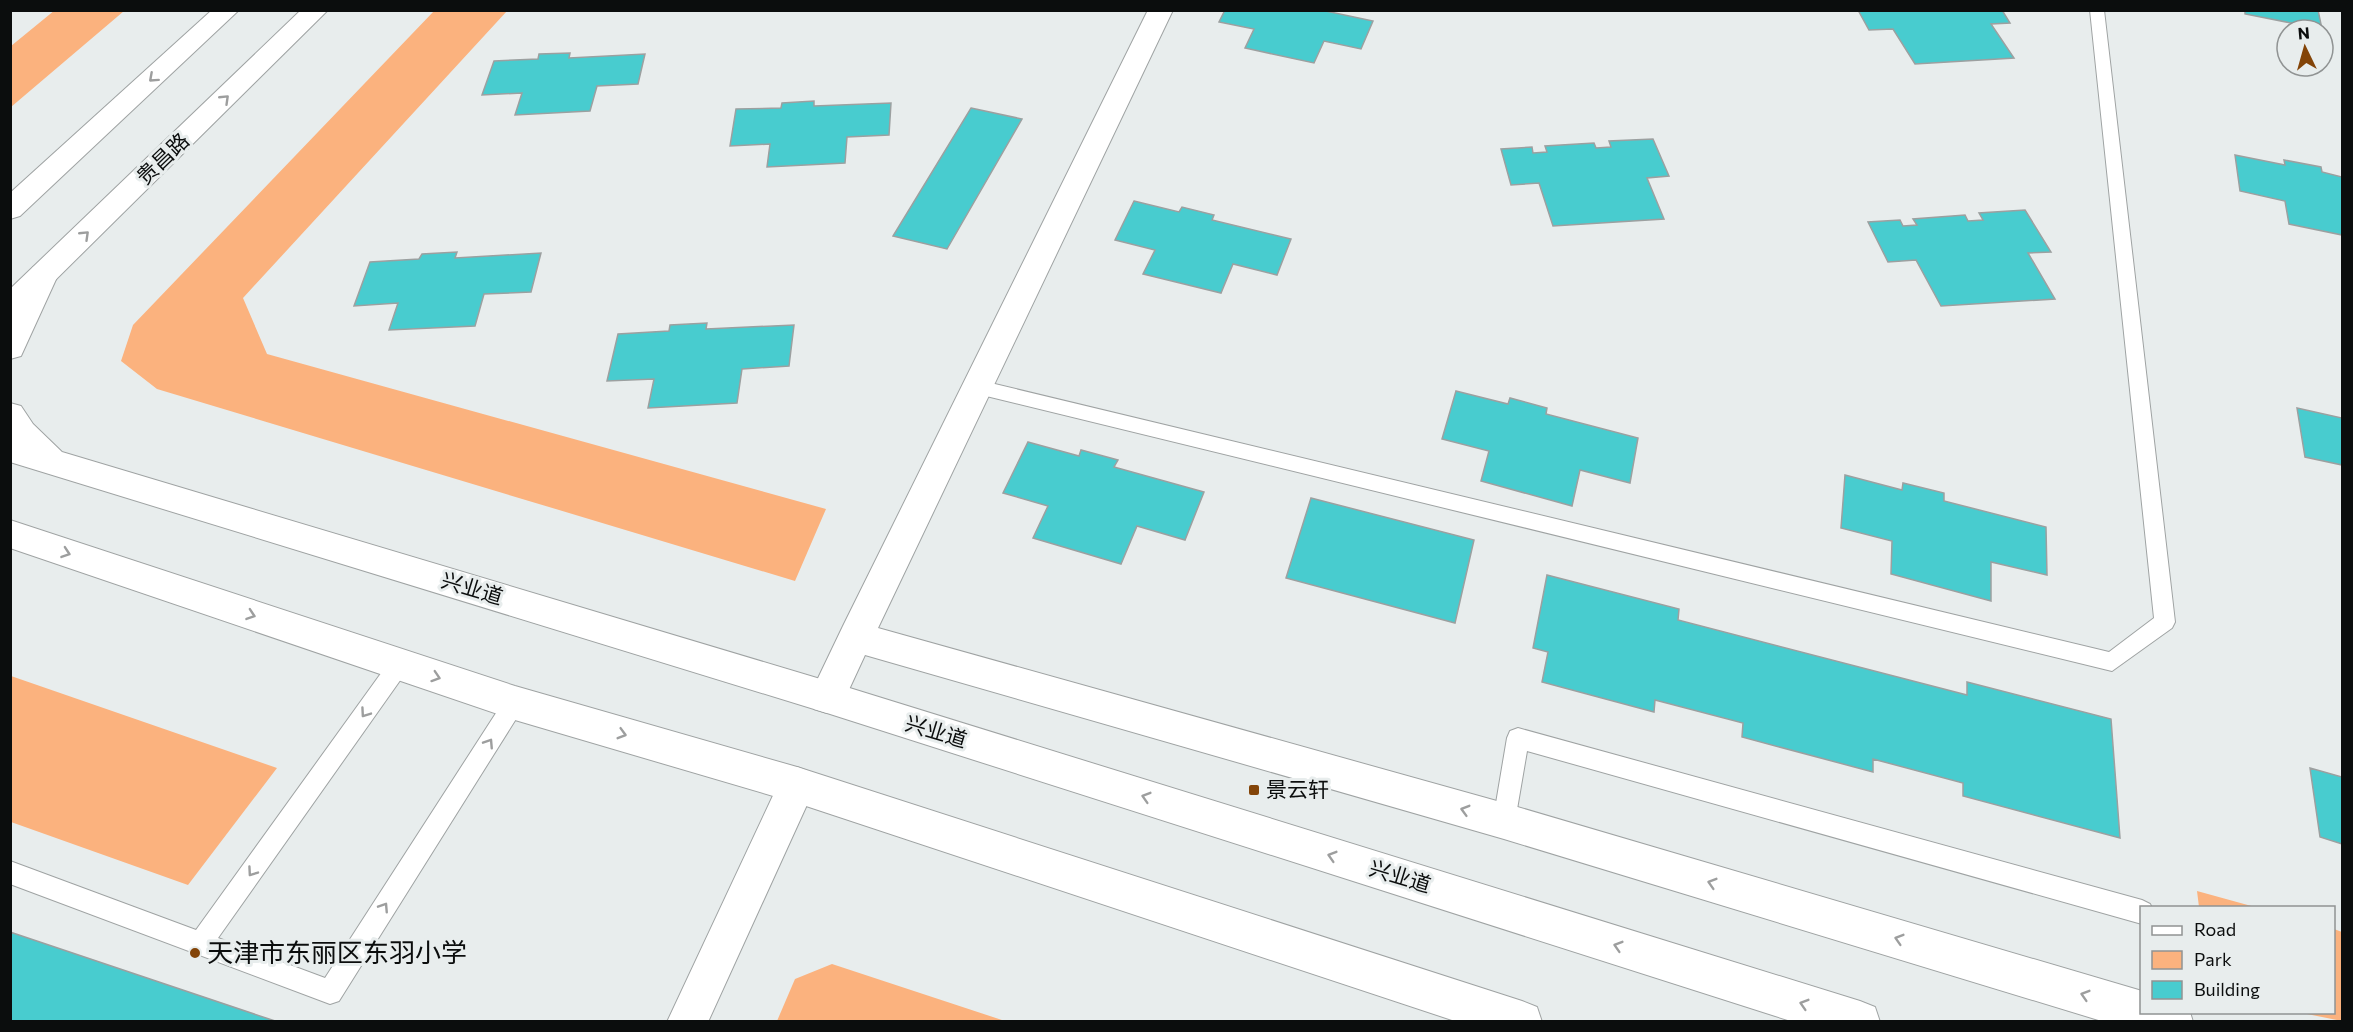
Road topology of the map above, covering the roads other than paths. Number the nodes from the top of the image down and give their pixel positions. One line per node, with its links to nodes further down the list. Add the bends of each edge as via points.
1 (227, 10): 5 (main road, one-way to 5)
2 (316, 10): 6 (main road, 贵昌路, one-way to 2)
3 (1161, 10): 9 (main road)
4 (2097, 10): 9 (lane, via 2165,622 2112,662)
5 (10, 209)
6 (43, 275): 7 (main road, 贵昌路); 8 (main road)
7 (10, 307)
8 (10, 348)
9 (978, 387): 14 (main road)
10 (10, 415): 12 (main road, via 21,433)
11 (10, 449): 12 (main road, 兴业道)
12 (57, 464): 16 (main road, 兴业道)
13 (10, 534): 15 (main road, one-way to 15)
14 (855, 638): 16 (main road); 19 (main road, one-way to 14)
15 (399, 665): 17 (main road, one-way to 17); 22 (lane, one-way to 22)
16 (827, 697): 27 (main road, 兴业道, one-way to 16)
17 (515, 703): 18 (main road, one-way to 18); 22 (lane, one-way to 17, via 330,992)
18 (797, 785): 25 (main road); 26 (main road)
19 (1504, 821): 21 (lane, via 1518,738); 23 (main road, one-way to 19)
20 (10, 872): 22 (lane)
21 (2140, 911)
22 (200, 944)
23 (2140, 1011)
24 (2148, 1014): 28 (main road)
25 (687, 1022)
26 (1522, 1022)
27 (1860, 1022)
28 (2174, 1022)

